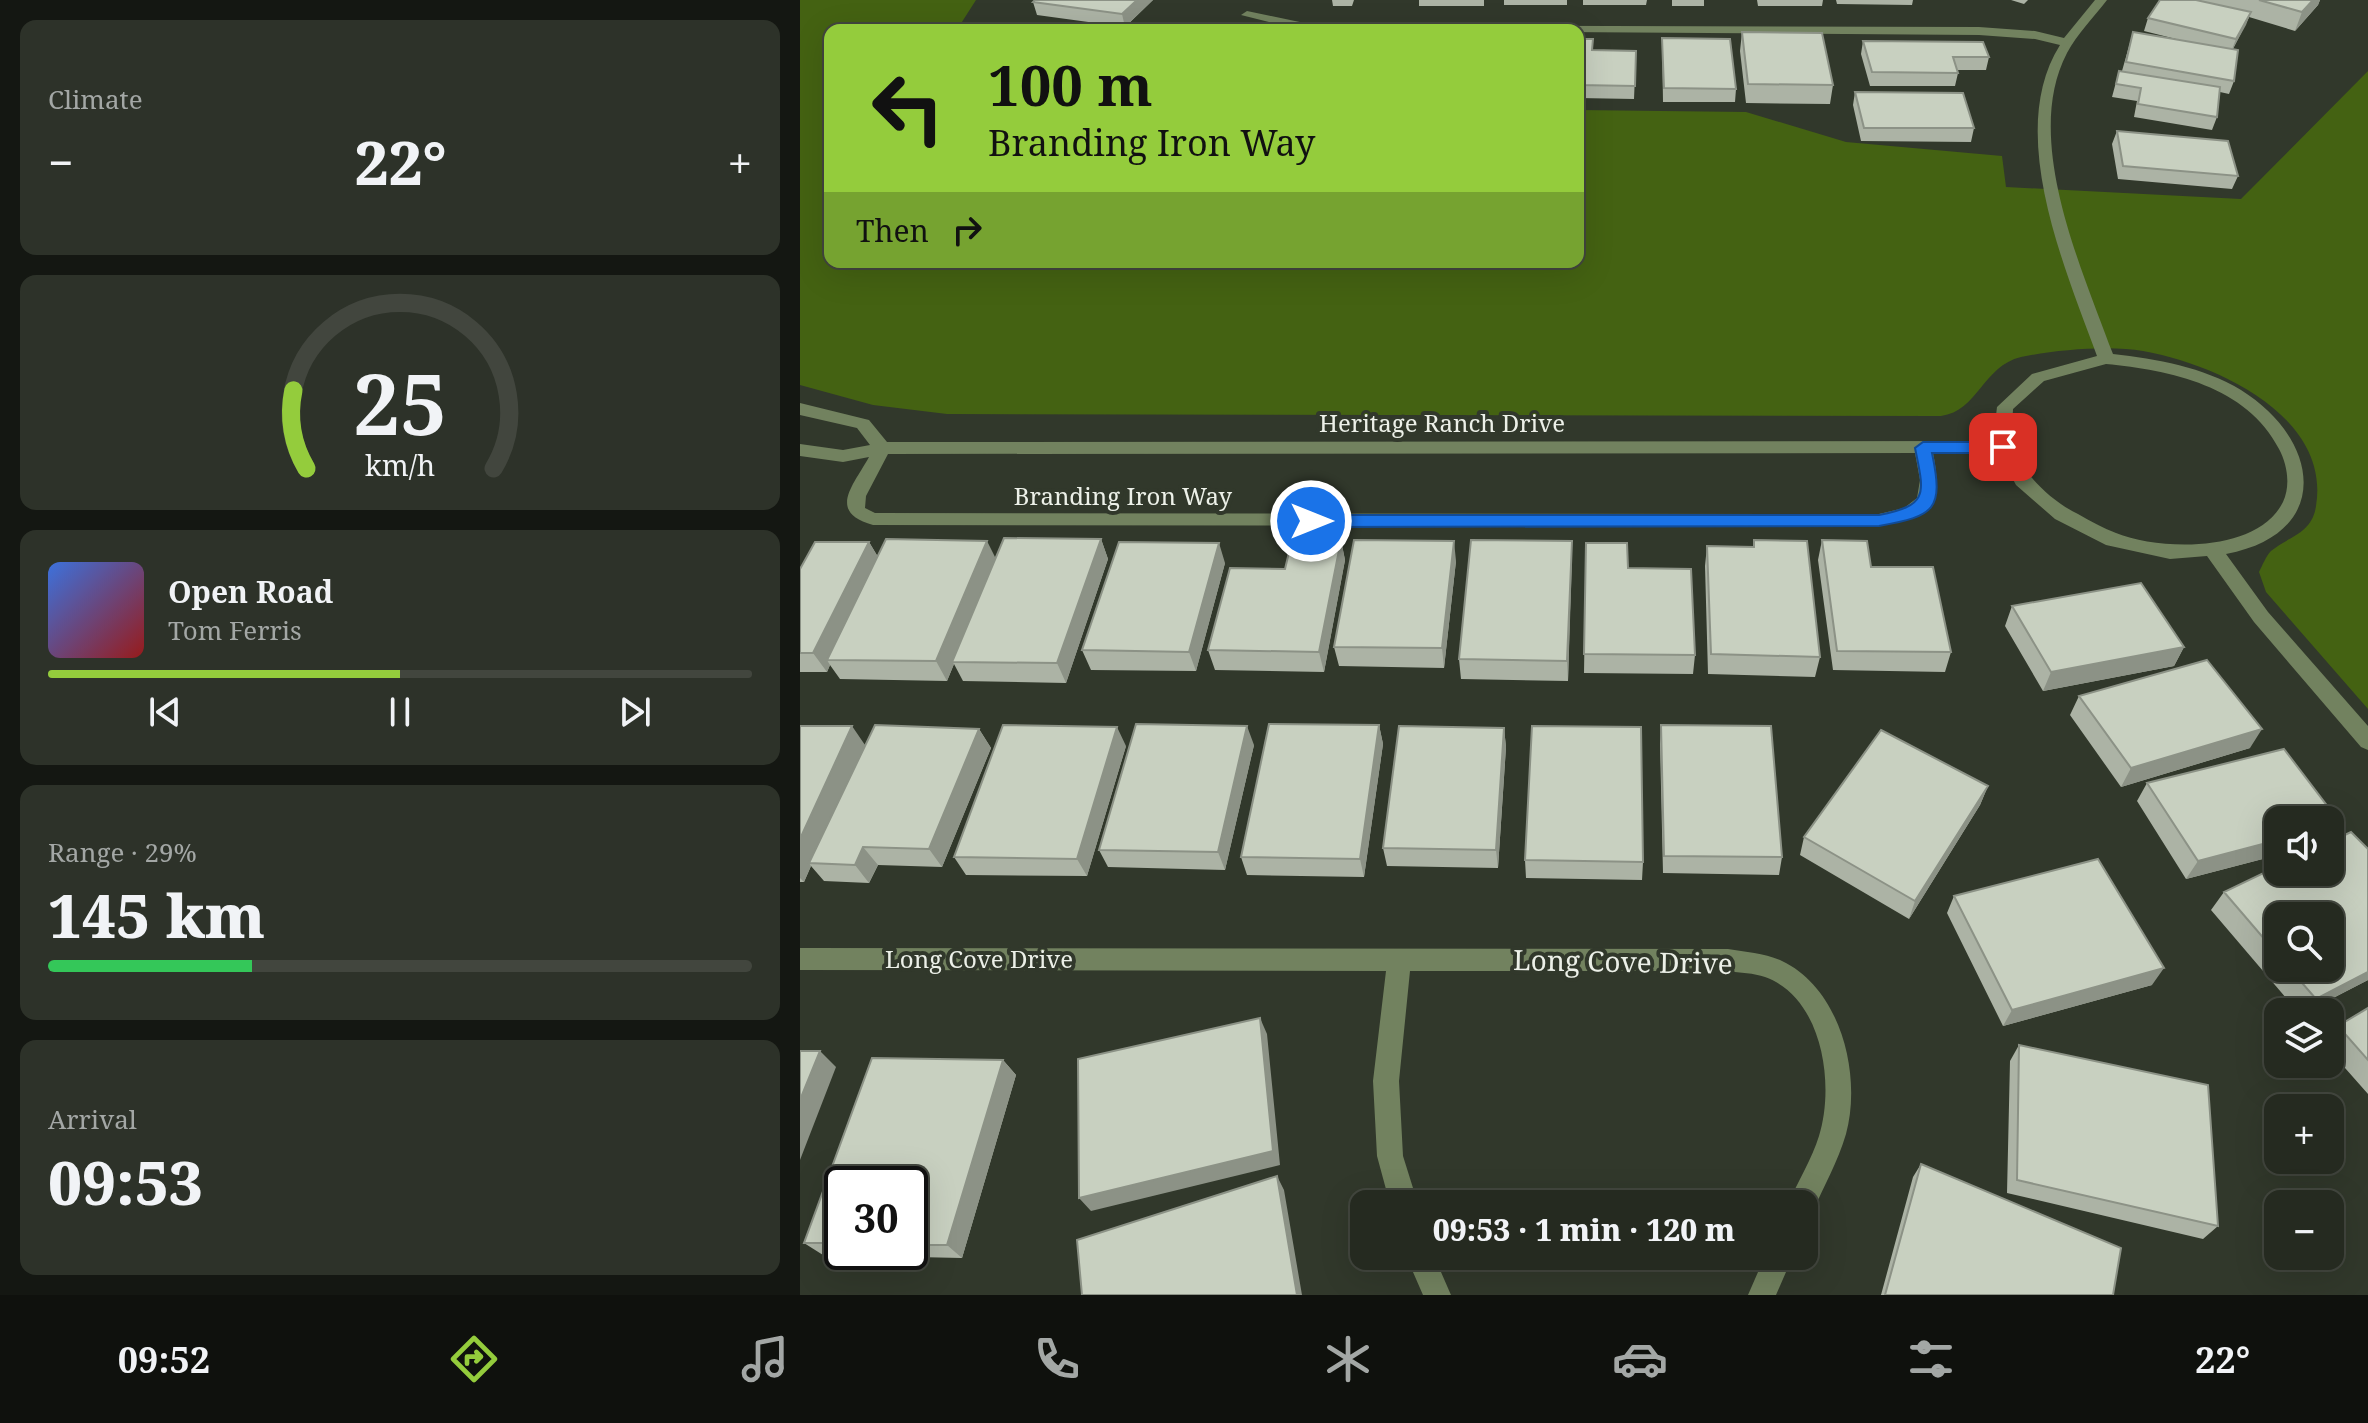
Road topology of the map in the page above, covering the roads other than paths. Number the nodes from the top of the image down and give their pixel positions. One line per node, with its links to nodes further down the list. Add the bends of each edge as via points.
1 (2101, 0): 5 (street)
2 (1247, 15): 3 (street)
3 (1290, 24)
4 (1584, 30): 5 (street, via 1979,31)
5 (2068, 43): 6 (street, via 2046,85 2042,146 2047,178)
6 (2106, 359): 8 (street, via 2068,364 2036,376 2013,395 2001,419); 12 (street, via 2198,375 2239,396 2272,424 2293,456 2298,488 2286,517 2257,540)
7 (800, 409): 9 (street, via 863,424)
8 (2003, 447): 10 (street, Heritage Ranch Drive); 12 (street, via 2016,476 2079,526 2122,544)
9 (882, 448): 10 (street, Heritage Ranch Drive); 10 (street, Branding Iron Way, via 857,496 856,511 873,519 1879,520 1926,505 1932,489); 11 (street, Heritage Ranch Drive, via 843,456)
10 (1923, 448)
11 (800, 450)
12 (2214, 552): 13 (street, via 2261,617)
13 (2368, 741)
14 (800, 959): 15 (street, Long Cove Drive)
15 (1399, 960): 16 (street, via 1386,1081 1390,1156); 17 (street, Long Cove Drive, via 1728,960 1775,969 1804,994 1828,1032 1840,1077 1835,1127)
16 (1400, 1190)
17 (1808, 1190)
18 (1426, 1270): 20 (street)
19 (1773, 1270): 21 (street)
20 (1437, 1295)
21 (1762, 1295)

